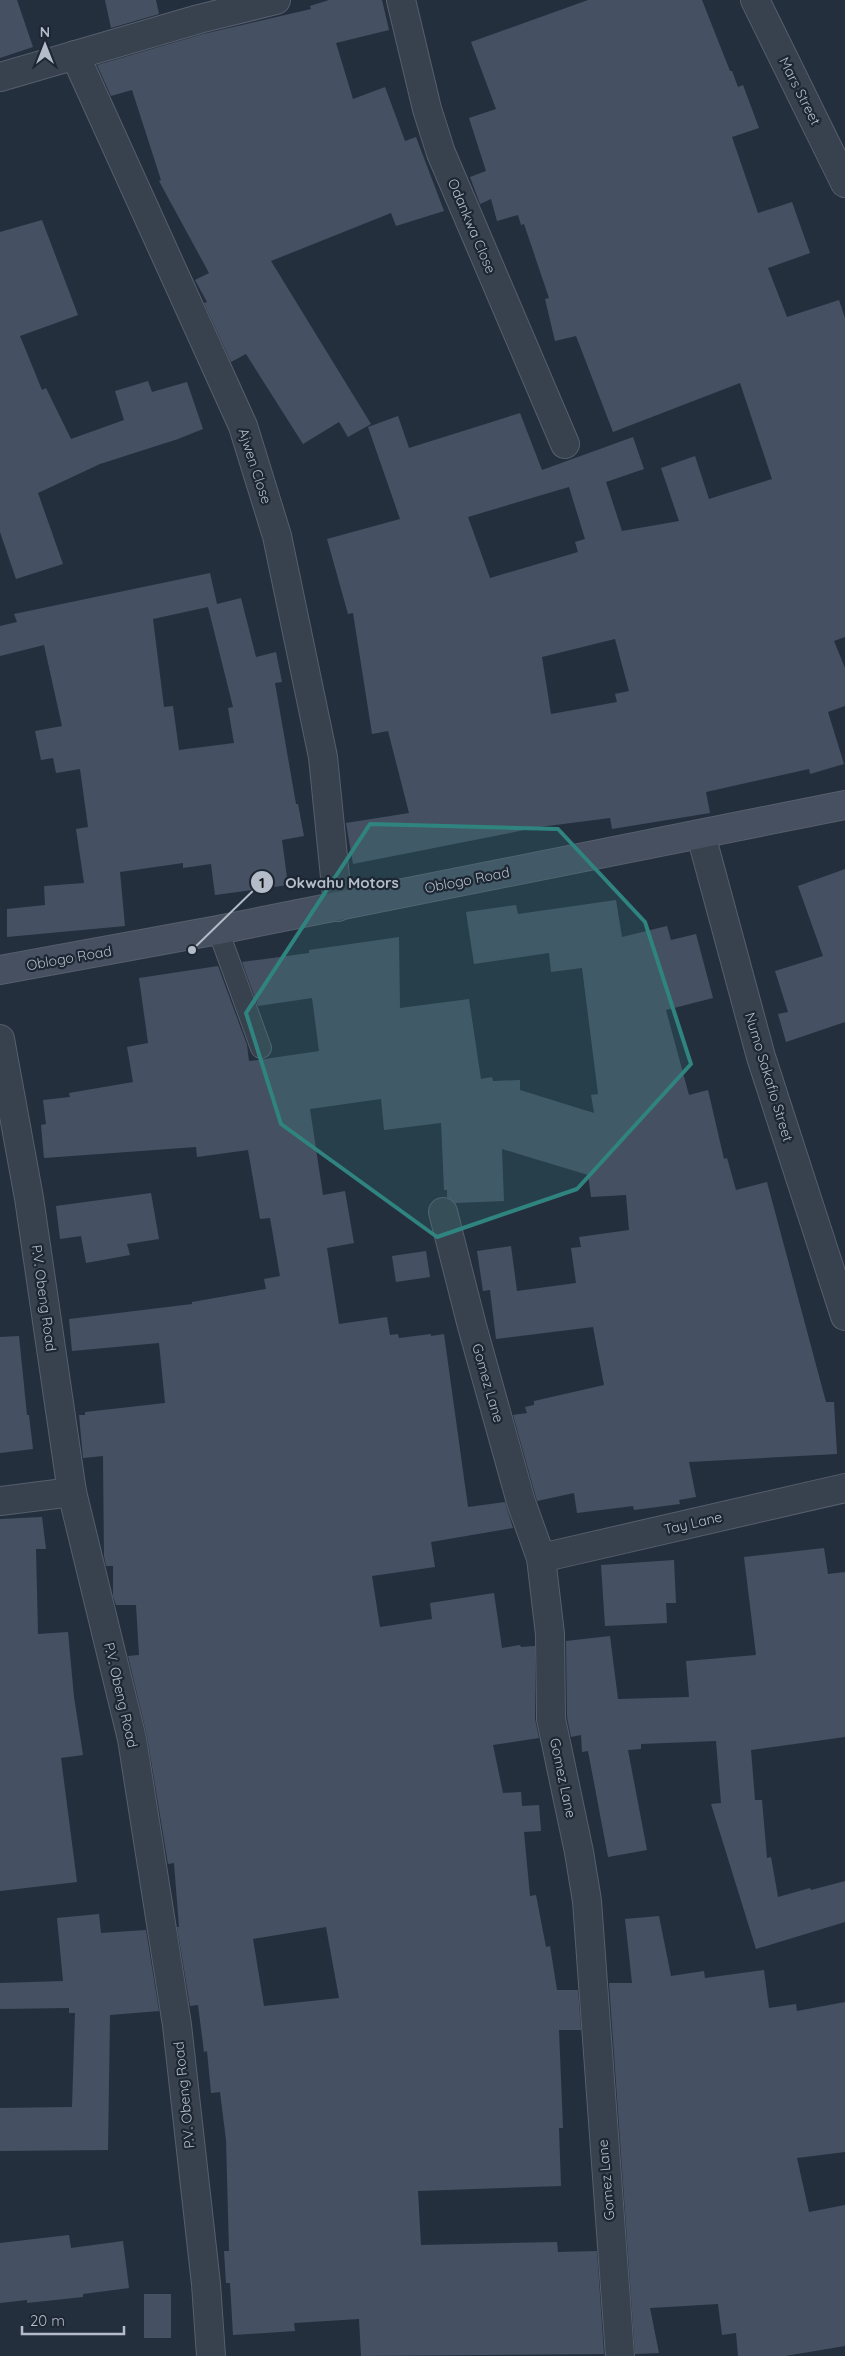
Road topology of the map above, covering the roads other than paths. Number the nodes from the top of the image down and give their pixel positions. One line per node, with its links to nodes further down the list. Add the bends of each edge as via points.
1 (276, 0): 4 (street, via 199,18)
2 (401, 0): 7 (street, Odankwa Close, via 441,153)
3 (754, 0): 6 (street, Mars Street)
4 (75, 55): 5 (street); 10 (street, Ajwen Close, via 243,426 266,499 277,536 323,757)
5 (0, 77)
6 (845, 183)
7 (566, 444)
8 (845, 805): 9 (main road, Oblogo Road)
9 (701, 835): 10 (main road, Oblogo Road); 16 (street, Numo Sakafio Street, via 761,1057)
10 (338, 906): 11 (main road, Oblogo Road)
11 (218, 930): 12 (main road, Oblogo Road); 14 (lane)
12 (0, 970)
13 (0, 1039): 18 (street, P.V. Obeng Road, via 30,1198)
14 (261, 1048)
15 (443, 1212): 20 (street, Gomez Lane, via 521,1502)
16 (845, 1316)
17 (845, 1488): 20 (street, Tay Lane)
18 (72, 1492): 19 (street); 21 (street, P.V. Obeng Road, via 134,1748 177,2025)
19 (0, 1501)
20 (541, 1558): 22 (street, Gomez Lane, via 550,1634 551,1719 587,1901)
21 (211, 2356)
22 (620, 2356)

